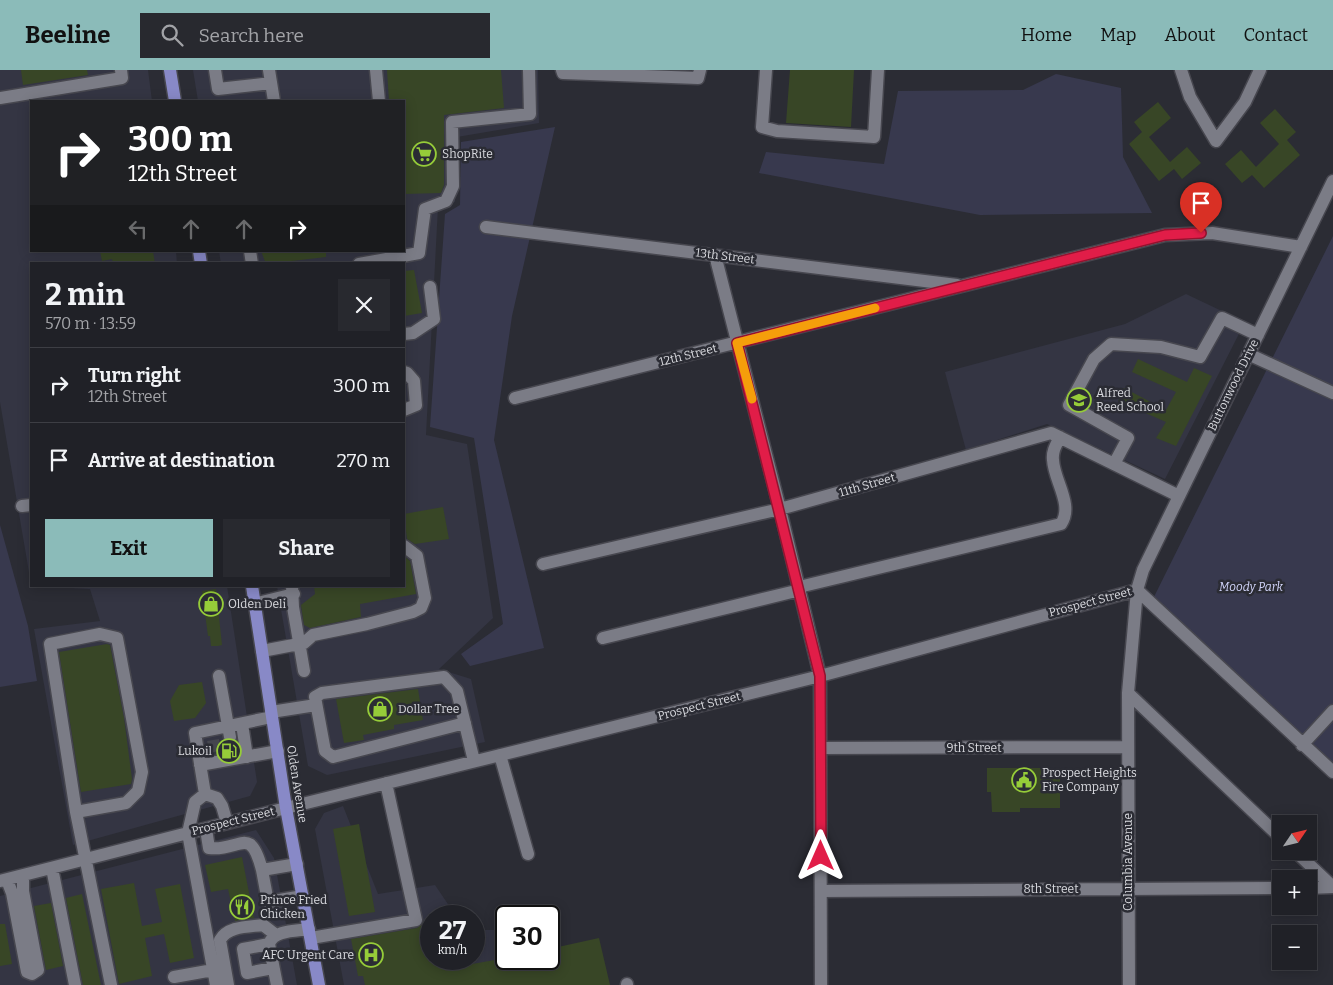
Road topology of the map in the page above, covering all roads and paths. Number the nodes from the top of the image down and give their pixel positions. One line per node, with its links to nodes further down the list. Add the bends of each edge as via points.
1 (121, 70): 13 (street, via 122,78)
2 (170, 70): 14 (main road)
3 (215, 70): 12 (street, via 218,89)
4 (376, 70): 16 (street)
5 (529, 70): 21 (street, via 530,114 452,122 453,186 446,201 424,209 419,253)
6 (562, 70): 7 (street, via 563,73 698,78)
7 (700, 70)
8 (766, 70): 9 (street, via 762,127 777,131 874,137)
9 (878, 70)
10 (1180, 70): 11 (street, via 1190,98 1216,141 1245,102)
11 (1260, 70)
12 (270, 76): 15 (street)
13 (0, 98)
14 (175, 100)
15 (274, 100)
16 (379, 100)
17 (1333, 181): 19 (street, Buttonwood Drive)
18 (486, 227): 20 (street, 13th Street)
19 (1301, 247): 22 (street, 12th Street, via 1212,233 1165,235); 25 (street, Buttonwood Drive)
20 (714, 255): 22 (street, 13th Street); 26 (street)
21 (370, 262)
22 (964, 286): 26 (street, 12th Street)
23 (430, 287): 24 (street, via 434,319)
24 (405, 334)
25 (1258, 335): 27 (street, Buttonwood Drive); 33 (street, via 1222,318 1200,357 1161,347 1111,344 1094,359 1069,404 1128,438)
26 (737, 343): 30 (street, 12th Street); 35 (street)
27 (1248, 354): 29 (street); 34 (street, Buttonwood Drive)
28 (405, 372): 31 (street, via 414,381 416,406)
29 (1333, 393)
30 (515, 398)
31 (405, 410)
32 (1060, 437): 33 (street, 11th Street); 35 (street, 11th Street, via 1051,433); 39 (street, via 1053,460 1066,508 1062,524)
33 (1114, 464): 34 (street, 11th Street)
34 (1179, 496): 41 (street, Buttonwood Drive, via 1142,570)
35 (780, 509): 37 (street, 11th Street); 39 (street)
36 (405, 547): 44 (street, via 417,556 425,598 421,608 313,635)
37 (543, 564)
38 (252, 587): 42 (main road, Olden Avenue)
39 (800, 589): 43 (street); 48 (street)
40 (293, 590): 42 (street); 44 (street)
41 (1137, 590): 48 (street, Prospect Street); 49 (street, Columbia Avenue); 56 (street, Prospect Street)
42 (254, 604): 45 (main road, Olden Avenue)
43 (603, 638)
44 (299, 644): 45 (street); 46 (street)
45 (262, 651): 52 (main road, Olden Avenue)
46 (304, 672)
47 (219, 676): 55 (street)
48 (820, 676): 58 (street); 60 (street, Prospect Street)
49 (1128, 693): 57 (street, Columbia Avenue); 71 (street)
50 (316, 705): 52 (street); 53 (street, via 315,697 322,693 444,677 458,691); 53 (street, via 325,751 333,757)
51 (1333, 711): 56 (street)
52 (272, 714): 54 (street); 59 (main road, Olden Avenue)
53 (465, 723): 62 (street)
54 (242, 724): 55 (street); 61 (street)
55 (229, 732): 63 (street, via 195,733)
56 (1302, 745): 64 (street, Prospect Street)
57 (1128, 747): 58 (street, 9th Street); 84 (street, Columbia Avenue)
58 (821, 748): 85 (street)
59 (278, 751): 61 (street); 67 (main road, Olden Avenue)
60 (500, 755): 62 (street, Prospect Street); 73 (street)
61 (247, 757): 63 (street, via 216,759)
62 (474, 761): 65 (street, Prospect Street)
63 (200, 765): 66 (street)
64 (1333, 772)
65 (386, 783): 67 (street, Prospect Street); 87 (street, via 416,920)
66 (205, 794): 69 (street, via 217,798); 72 (street, via 196,802)
67 (286, 808): 69 (street, Prospect Street); 76 (main road, Olden Avenue)
68 (76, 812): 68 (street, via 50,644 100,634 116,638 142,772 138,791 123,804); 74 (street)
69 (227, 823): 70 (street, Prospect Street)
70 (206, 829): 72 (street, Prospect Street); 78 (street, via 209,848 251,844 257,850)
71 (1272, 829)
72 (188, 833): 74 (street, Prospect Street); 90 (street)
73 (528, 854)
74 (85, 860): 77 (street, Prospect Street); 96 (street)
75 (1304, 860): 81 (street)
76 (297, 864): 78 (street); 86 (main road, Olden Avenue)
77 (52, 868): 79 (street, Prospect Street); 95 (street)
78 (262, 870): 86 (street, via 268,902)
79 (23, 876): 80 (street, Prospect Street); 93 (street, via 38,970)
80 (3, 881): 93 (street, via 12,893 27,972)
81 (1333, 887): 83 (street)
82 (1272, 888): 84 (street, 8th Street)
83 (1317, 888)
84 (1128, 889): 85 (street, 8th Street); 100 (street, Columbia Avenue)
85 (821, 891): 99 (street)
86 (303, 896): 87 (main road, Olden Avenue)
87 (310, 933): 88 (street); 98 (main road, Olden Avenue)
88 (272, 940): 89 (street); 91 (street, via 243,950); 94 (street, via 263,924 229,930 224,934 220,940)
89 (274, 968): 91 (street); 97 (street)
90 (213, 970): 92 (street); 94 (street)
91 (247, 973): 94 (street)
92 (174, 977)
93 (33, 980)
94 (223, 982)
95 (75, 985)
96 (111, 985)
97 (277, 985)
98 (319, 985)
99 (821, 985)
100 (1128, 985)

